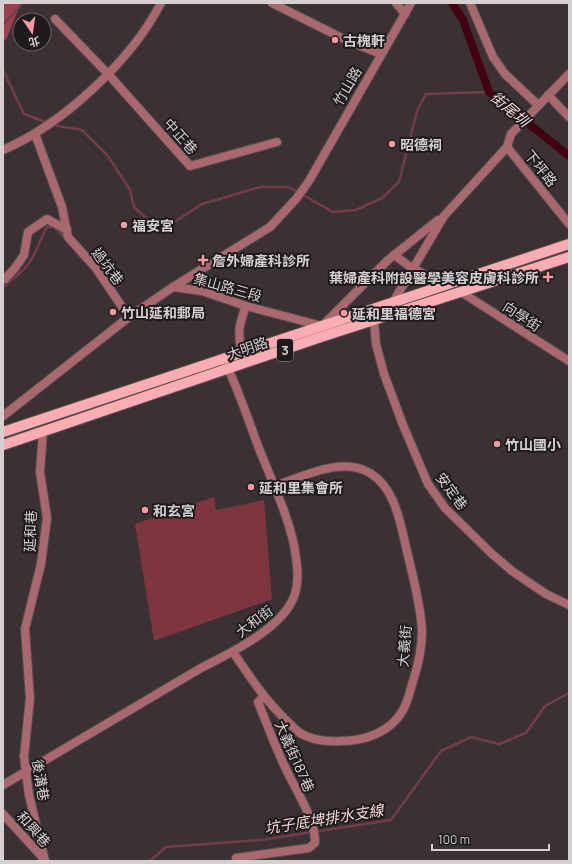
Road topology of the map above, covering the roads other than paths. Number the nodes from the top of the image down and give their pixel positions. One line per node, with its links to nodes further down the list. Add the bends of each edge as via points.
1 (161, 3): 10 (street, via 151,22)
2 (272, 3): 8 (street)
3 (396, 3): 6 (street)
4 (411, 3): 6 (street, 竹山路)
5 (472, 4): 12 (street, via 493,56 505,74)
6 (404, 14): 8 (street, 竹山路)
7 (55, 19): 10 (street, 中正巷)
8 (381, 54): 27 (street, 竹山路, via 296,200 270,227)
9 (569, 74): 11 (street)
10 (109, 75): 14 (street); 15 (street, 中正巷, via 190,166)
11 (548, 95): 12 (street); 13 (street)
12 (538, 105): 16 (street, via 511,134)
13 (569, 117)
14 (39, 131): 17 (street); 20 (street, 過坑巷)
15 (277, 142)
16 (507, 146): 18 (street); 19 (street, 下坪路)
17 (3, 150)
18 (444, 216): 22 (street); 24 (street)
19 (569, 224)
20 (67, 230): 25 (street, via 47,219 28,232 24,255); 31 (street, 過坑巷, via 68,237 95,267)
21 (569, 244): 26 (main road, 大明路 / 3)
22 (394, 256): 24 (street); 33 (street)
23 (569, 257): 28 (main road, 大明路 / 3)
24 (412, 268): 26 (street); 29 (street)
25 (5, 279)
26 (446, 285): 29 (main road, 大明路 / 3)
27 (172, 287): 30 (street, 集山路三段, via 202,291); 31 (street, 集山路三段)
28 (461, 292): 32 (main road, 大明路 / 3); 36 (street, 向學街)
29 (393, 303): 32 (street); 33 (main road, 大明路 / 3)
30 (246, 306): 33 (street, 集山路三段); 34 (street, via 238,326)
31 (130, 317): 38 (street, 集山路三段)
32 (374, 321): 37 (main road, 大明路 / 3); 43 (street, 安定巷, via 376,344 384,374 428,484 445,508 491,554 546,594)
33 (322, 326): 34 (main road, 大明路 / 3)
34 (242, 352): 35 (main road, 大明路 / 3)
35 (223, 358): 37 (street, 大和街); 39 (main road, 大明路 / 3)
36 (569, 361)
37 (229, 369): 40 (main road, 大明路 / 3); 42 (street, 大和街)
38 (3, 416)
39 (3, 432)
40 (43, 432): 41 (main road, 大明路 / 3); 44 (street, 延和巷, via 40,472 46,518 45,543)
41 (3, 445)
42 (274, 486): 45 (street, 大和街, via 293,544 298,576 296,590 292,602 280,618); 46 (street, 大義街, via 332,467 352,467 377,478 391,497 398,514 413,575 422,631 417,670 402,712 386,729 371,737 354,741 316,740 300,733)
43 (569, 605)
44 (25, 629): 47 (street, 後溝巷, via 30,698 24,743)
45 (233, 652): 46 (street, 大義街); 47 (street, 大和街)
46 (263, 697): 51 (street, 大義街187巷, via 258,702 314,831 315,844 309,848 236,858)
47 (26, 770): 48 (street, 大和街); 50 (street, 後溝巷, via 29,795)
48 (3, 785)
49 (3, 814): 50 (street, 和興巷)
50 (45, 861)
51 (237, 861)

